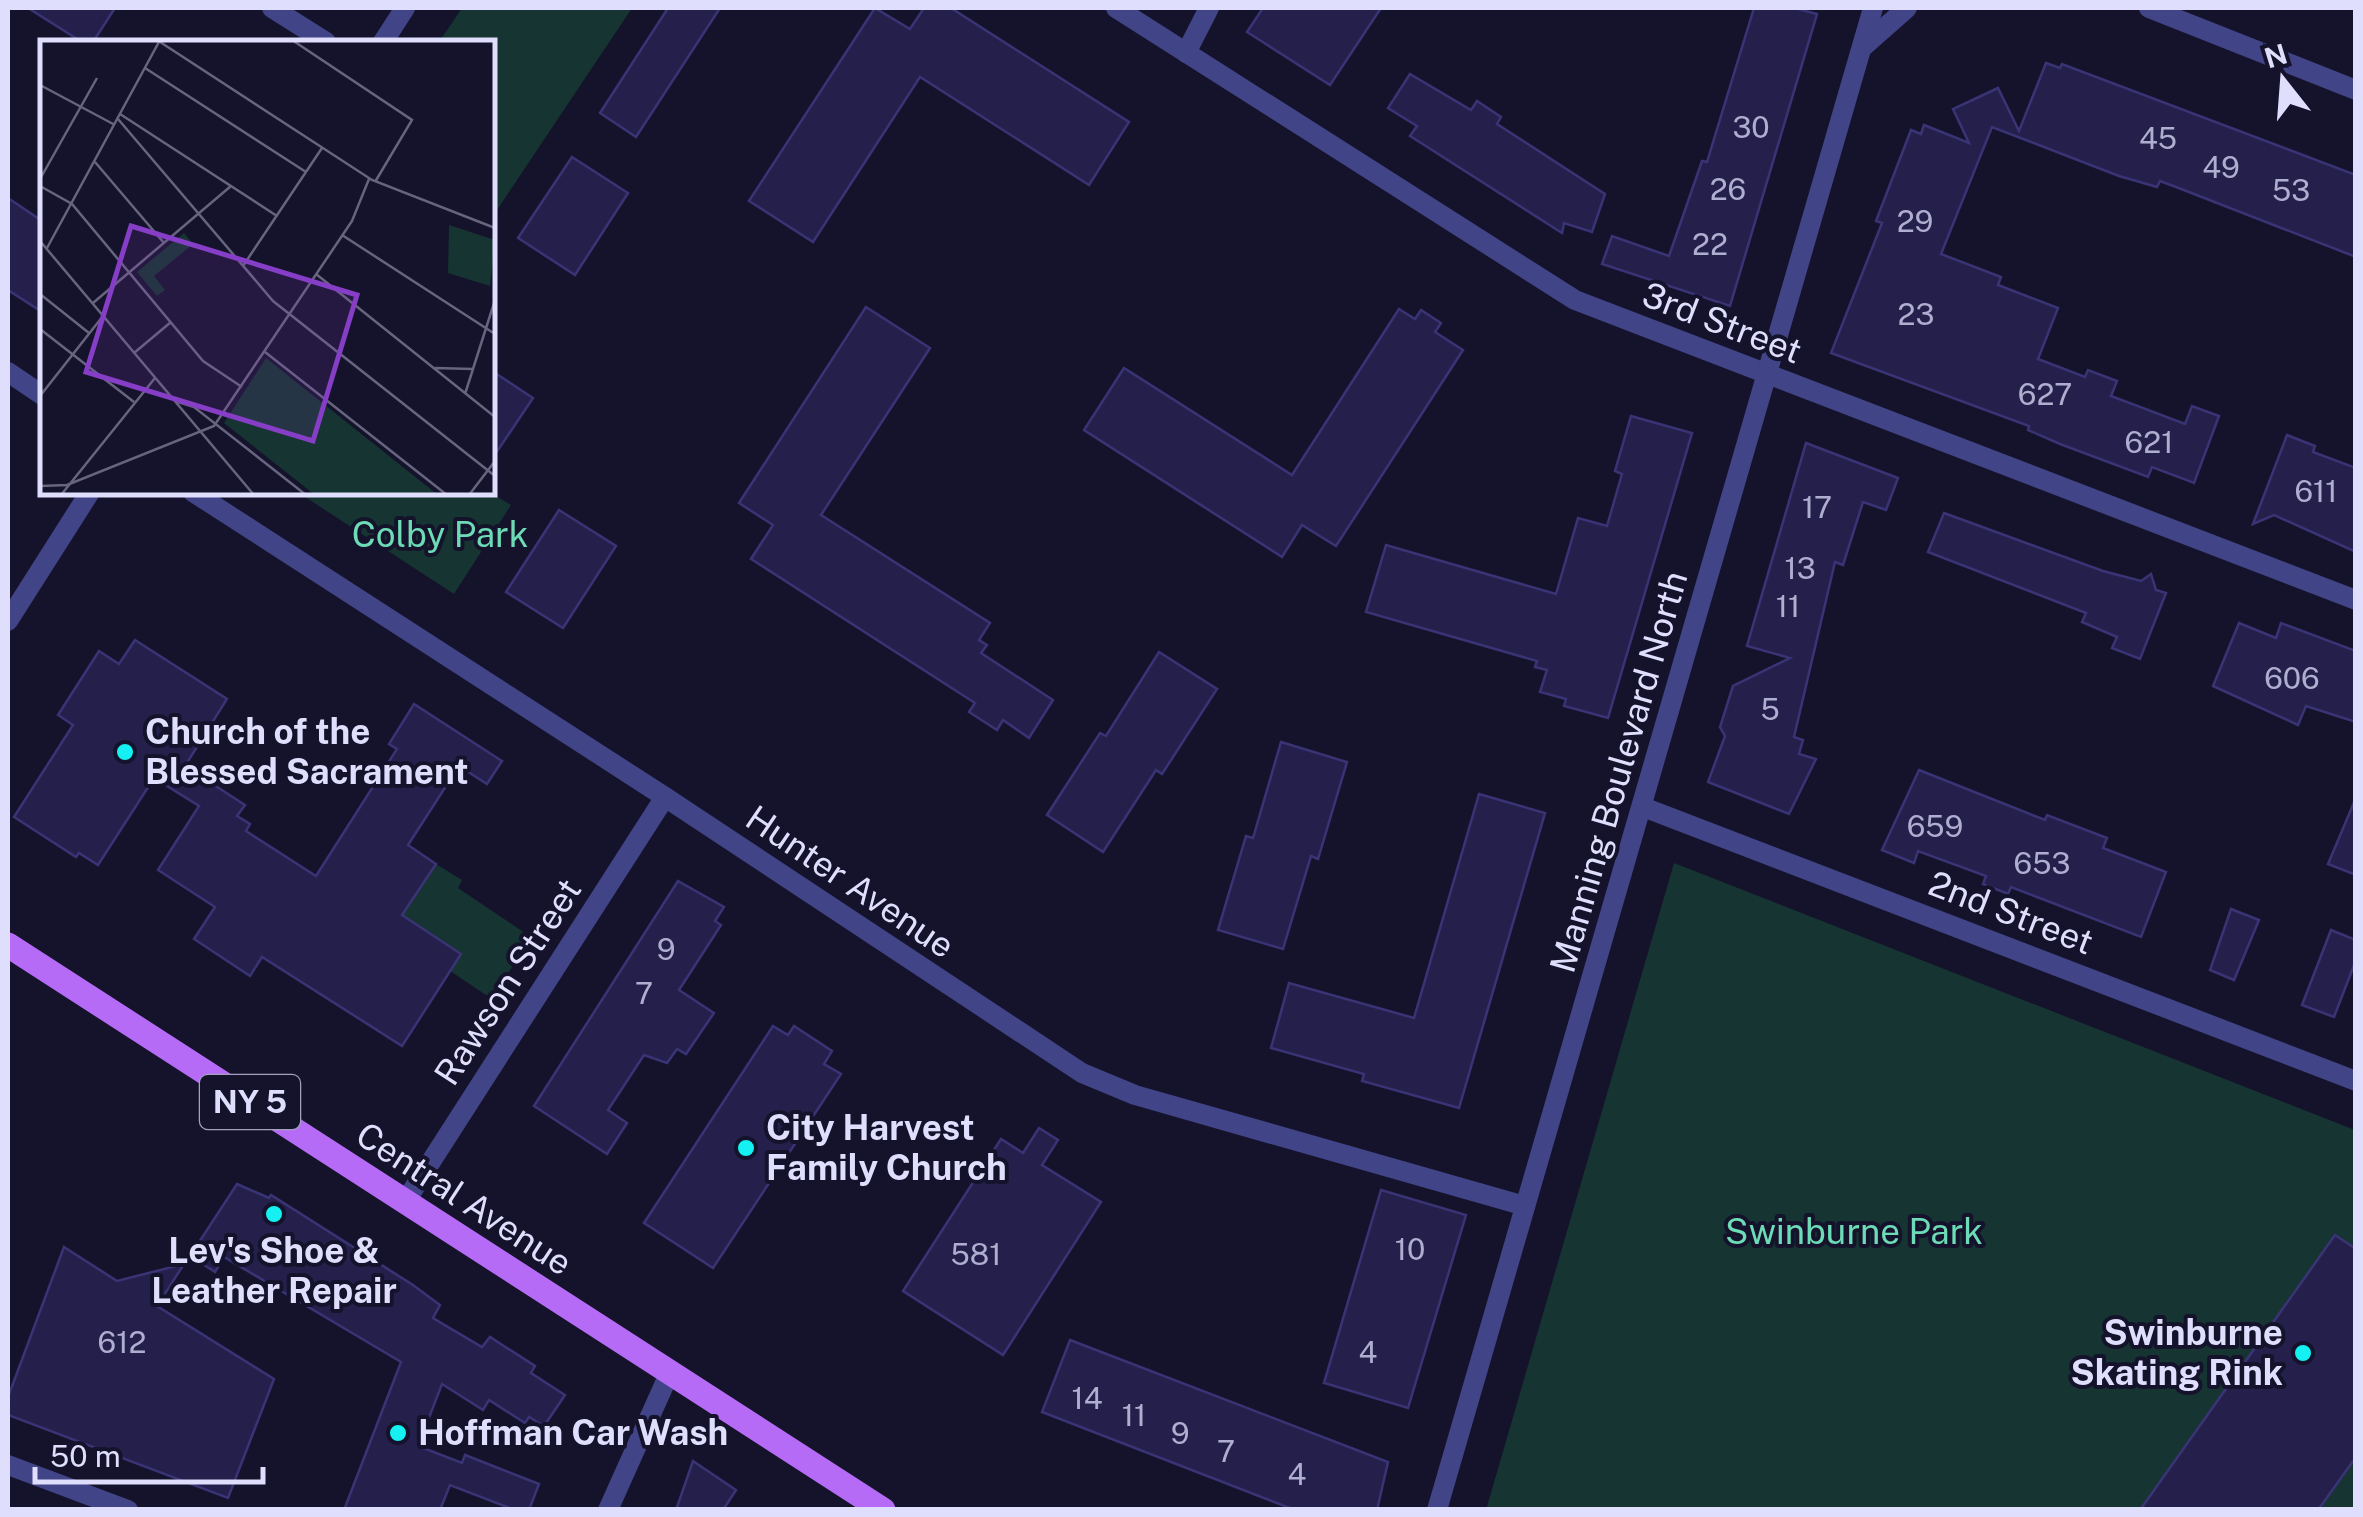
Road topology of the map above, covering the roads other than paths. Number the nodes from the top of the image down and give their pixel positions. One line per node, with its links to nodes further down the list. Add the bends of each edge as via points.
1 (272, 8): 8 (street)
2 (406, 8): 9 (street)
3 (1116, 8): 11 (street, 3rd Street)
4 (1209, 8): 11 (street)
5 (1873, 8): 10 (street, Manning Boulevard North)
6 (1907, 8): 10 (street, Manning Boulevard North)
7 (2149, 8): 12 (street)
8 (323, 40)
9 (384, 40)
10 (1859, 52): 14 (street, Manning Boulevard North)
11 (1186, 53): 14 (street, 3rd Street, via 1559,292)
12 (2356, 90)
13 (8, 372): 15 (street)
14 (1769, 376): 18 (street, 3rd Street); 21 (street, Manning Boulevard North)
15 (40, 394)
16 (88, 495): 19 (street)
17 (198, 495): 20 (street, Hunter Avenue)
18 (2356, 600)
19 (8, 622)
20 (665, 797): 24 (street, Rawson Street); 25 (street, Hunter Avenue, via 1082,1073 1135,1095)
21 (1643, 806): 23 (street, 2nd Street); 25 (street, Manning Boulevard North)
22 (8, 945): 24 (main road, Central Avenue / NY 5)
23 (2356, 1081)
24 (405, 1202): 26 (main road, Central Avenue / NY 5)
25 (1525, 1206): 31 (street, Manning Boulevard North)
26 (669, 1374): 29 (street); 30 (main road, Central Avenue / NY 5)
27 (8, 1465): 28 (street)
28 (128, 1510)
29 (608, 1510)
30 (884, 1510)
31 (1437, 1510)

